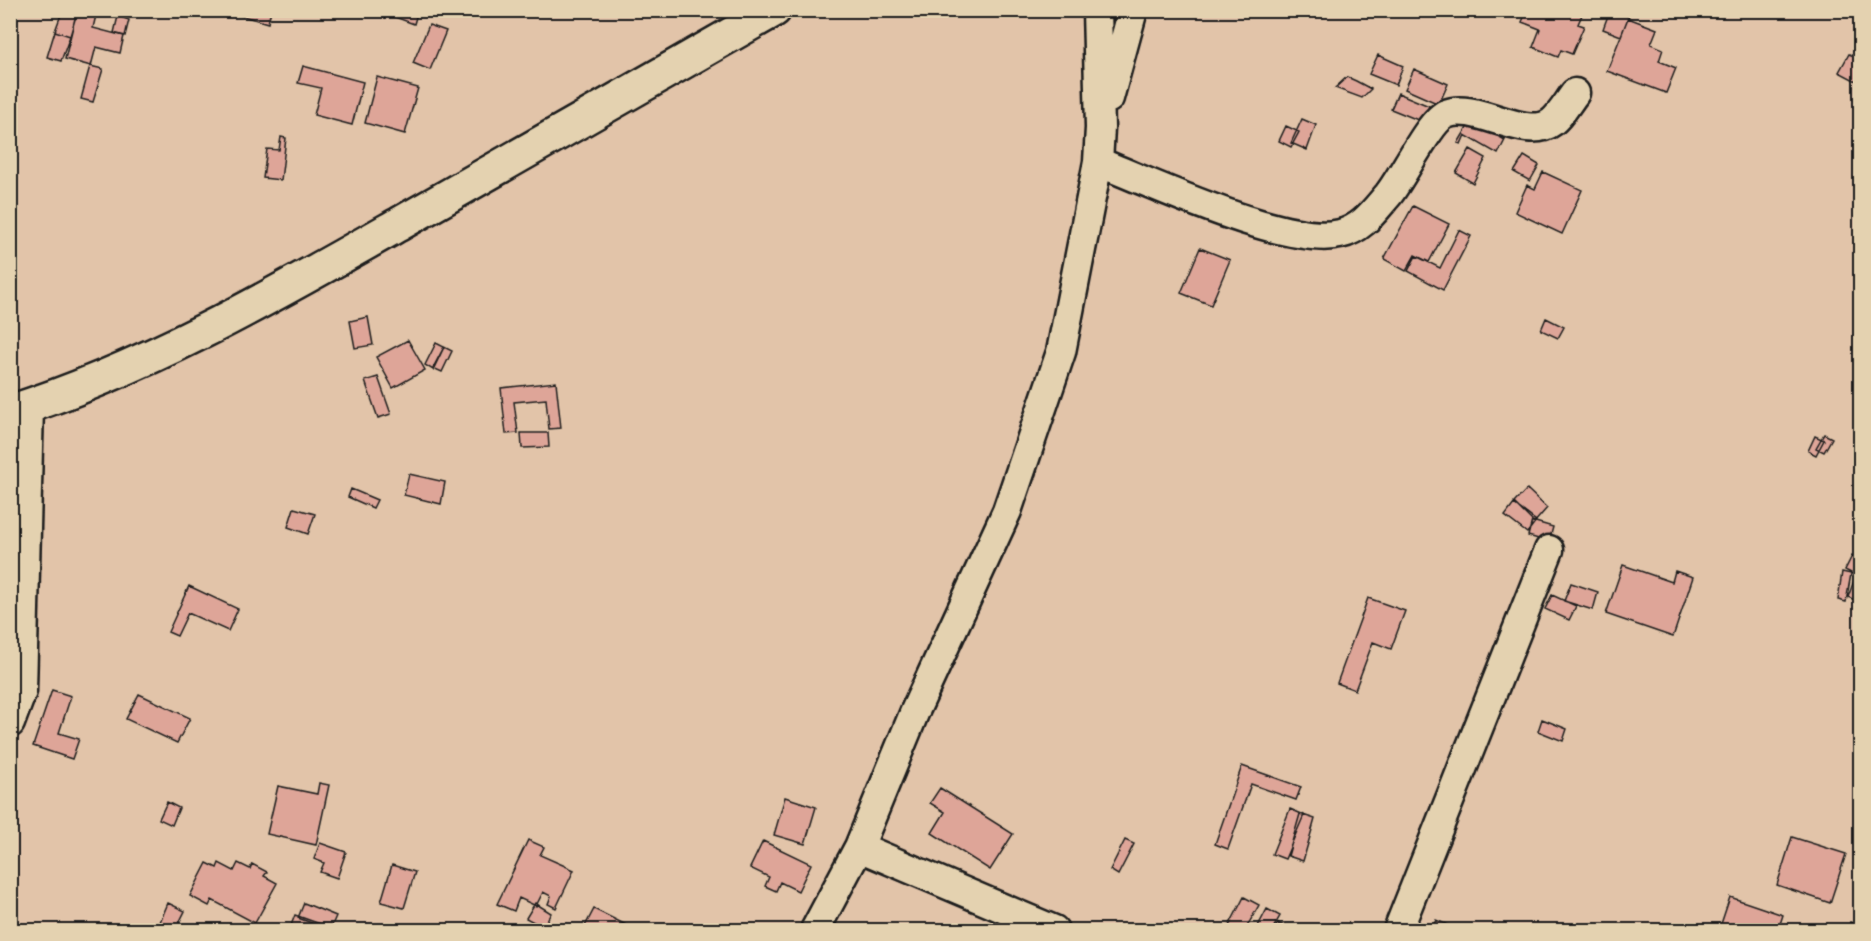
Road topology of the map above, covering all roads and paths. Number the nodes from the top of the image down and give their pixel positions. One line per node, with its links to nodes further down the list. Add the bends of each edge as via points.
1 (774, 10): 7 (main road, via 231,317 128,366)
2 (1096, 10): 5 (street)
3 (1133, 10): 5 (street)
4 (1575, 93): 6 (street, via 1554,121 1544,126 1525,126 1464,113 1445,114 1371,215 1358,227 1338,235 1308,236 1278,230)
5 (1100, 128): 6 (street)
6 (1098, 162): 10 (street, via 1061,352 1048,394 1007,511 915,711)
7 (20, 409): 9 (street, via 22,691)
8 (1549, 550): 13 (street)
9 (10, 723)
10 (859, 847): 11 (street); 12 (street)
11 (815, 930)
12 (1054, 930)
13 (1398, 930)

